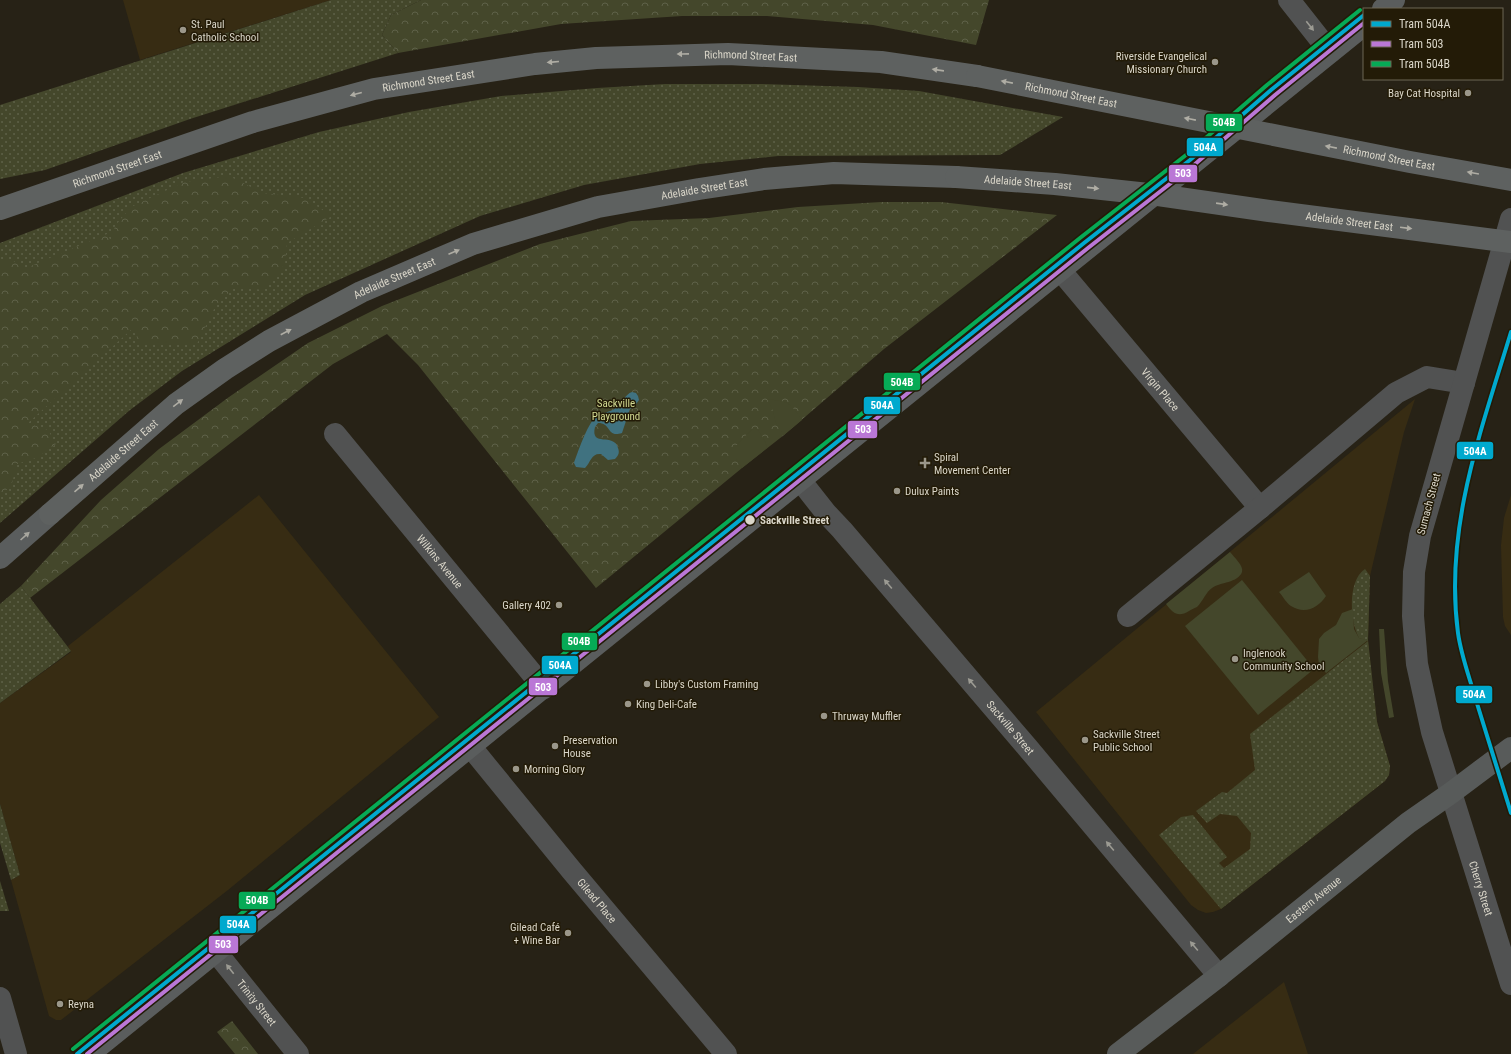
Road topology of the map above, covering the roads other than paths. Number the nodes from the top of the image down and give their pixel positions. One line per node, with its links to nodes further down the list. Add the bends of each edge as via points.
1 (1289, 0): 5 (street, one-way to 5)
2 (1394, 0): 3 (main road)
3 (1384, 8)
4 (1363, 25): 5 (main road)
5 (1330, 52): 10 (main road)
6 (1511, 180): 7 (highway, Richmond Street East, one-way to 7, bridge, via 1387,158 977,76 881,62 728,54 596,58 535,64 374,89 253,122)
7 (0, 209)
8 (1511, 219): 11 (street, Sumach Street)
9 (1511, 242): 15 (highway, Adelaide Street East, one-way to 9, bridge, via 176,404 269,341 361,292 473,244 598,207 764,179 834,173 956,177 1158,195)
10 (1060, 270): 13 (main road); 14 (street, Virgin Place)
11 (1464, 383): 14 (street, via 1427,377 1396,394); 21 (street, Sumach Street, via 1420,536 1414,572 1413,616 1417,664 1432,732)
12 (335, 434): 18 (street, Wilkins Avenue)
13 (800, 480): 18 (main road); 23 (street, Sackville Street, one-way to 13)
14 (1260, 508): 17 (street)
15 (50, 514): 16 (main road, Adelaide Street East, one-way to 15)
16 (0, 558)
17 (1128, 616)
18 (544, 688): 19 (main road)
19 (470, 746): 22 (main road); 29 (street, Gilead Place)
20 (1511, 748): 21 (main road, Eastern Avenue)
21 (1452, 793): 23 (main road, Eastern Avenue, via 1408,823); 24 (street, Cherry Street)
22 (216, 952): 27 (main road); 28 (street, Trinity Street, one-way to 22)
23 (1219, 976): 30 (main road, Eastern Avenue)
24 (1511, 984)
25 (0, 998): 26 (street)
26 (16, 1054)
27 (89, 1054)
28 (298, 1054)
29 (726, 1054)
30 (1118, 1054)

